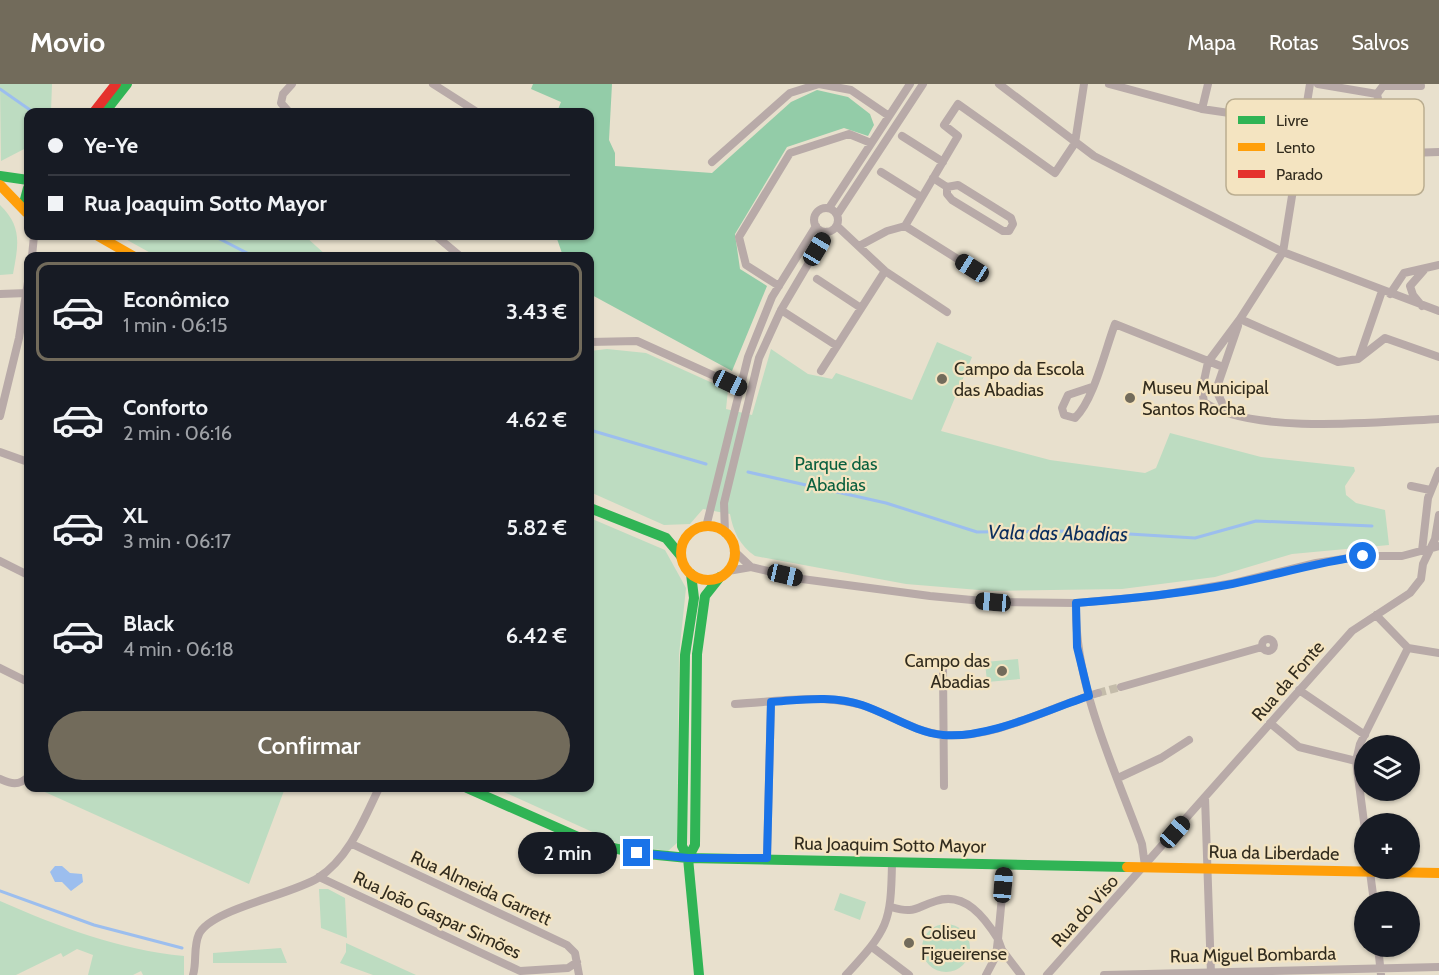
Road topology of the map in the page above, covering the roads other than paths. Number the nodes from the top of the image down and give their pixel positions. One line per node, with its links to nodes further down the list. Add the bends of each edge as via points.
1 (116, 84): 17 (street)
2 (127, 84): 18 (street)
3 (292, 84): 19 (street, via 283,94 281,103)
4 (433, 84): 20 (street)
5 (910, 84): 23 (street)
6 (923, 84): 41 (street)
7 (999, 84): 26 (street)
8 (1084, 84): 26 (street)
9 (1109, 84): 21 (street)
10 (1208, 84): 21 (street)
11 (1310, 84): 15 (street)
12 (1318, 84): 14 (street)
13 (1421, 86): 14 (street, via 1383,86)
14 (1377, 94): 16 (street)
15 (1308, 99)
16 (1378, 99)
17 (97, 108)
18 (108, 108)
19 (285, 108)
20 (471, 108)
21 (1202, 108): 22 (street)
22 (1226, 112)
23 (889, 116): 25 (street); 29 (street, via 851,90 819,84 790,93)
24 (903, 136): 30 (street)
25 (871, 143): 39 (street); 57 (street, via 849,134 790,153 739,237 746,265)
26 (1075, 143): 30 (street, via 1055,173 958,104 944,125 958,136); 51 (street)
27 (1424, 152): 28 (street)
28 (1439, 152)
29 (712, 162)
30 (943, 162): 33 (street)
31 (881, 172): 38 (street)
32 (0, 176): 34 (street)
33 (933, 178): 36 (street); 38 (street)
34 (24, 179)
35 (0, 185): 40 (street)
36 (947, 187): 36 (street, via 952,200 1009,231 1011,218 958,185)
37 (1292, 195): 51 (street)
38 (921, 197): 44 (street)
39 (829, 208): 41 (street); 42 (street, via 816,214)
40 (24, 210)
41 (837, 215): 43 (street)
42 (816, 226): 45 (street); 57 (street)
43 (837, 226): 45 (street); 48 (street)
44 (905, 226): 48 (street); 53 (street)
45 (827, 232): 64 (street)
46 (105, 240): 49 (street)
47 (441, 240): 50 (street)
48 (859, 246): 55 (street)
49 (126, 252)
50 (455, 252)
51 (1283, 252): 58 (street); 67 (street)
52 (1439, 265): 54 (street)
53 (972, 268)
54 (1428, 268): 58 (street, via 1404,273); 61 (street, via 1410,286)
55 (885, 271): 62 (street); 66 (street)
56 (817, 279): 62 (street)
57 (779, 286): 76 (street, via 748,357)
58 (1386, 292): 61 (street); 71 (street)
59 (24, 293): 60 (street)
60 (0, 294)
61 (1423, 306): 65 (street)
62 (861, 308): 69 (street)
63 (24, 310): 78 (street)
64 (781, 310): 69 (street); 89 (street, via 759,358 724,503)
65 (1439, 311)
66 (947, 312)
67 (1240, 319): 71 (street, via 1338,362); 72 (street); 73 (street)
68 (594, 342): 76 (street, via 637,341)
69 (837, 346): 74 (street)
70 (1439, 357): 71 (street, via 1385,338)
71 (1358, 359)
72 (1208, 362): 73 (street); 75 (street, via 1115,324); 77 (street, via 1202,390 1204,402)
73 (1223, 367): 77 (street, via 1216,390)
74 (821, 371)
75 (1092, 387)
76 (741, 388): 88 (street)
77 (1226, 411): 79 (street, via 1257,419 1324,425)
78 (0, 416)
79 (1439, 419)
80 (0, 452): 81 (street)
81 (24, 461)
82 (1439, 471): 84 (street)
83 (1411, 486): 84 (street)
84 (1430, 489): 85 (street)
85 (1427, 506): 87 (street); 94 (street)
86 (594, 510): 91 (street)
87 (1439, 513): 92 (street, Rua da Fonte)
88 (706, 527): 89 (street); 90 (street)
89 (725, 533): 93 (street)
90 (687, 536): 91 (street); 95 (street)
91 (666, 538): 95 (street)
92 (1435, 547): 94 (street); 102 (street, Rua da Fonte, via 1410,592)
93 (734, 551): 97 (street); 100 (street)
94 (1422, 551): 101 (street, via 1316,563 1234,584)
95 (681, 556): 99 (street)
96 (0, 561): 98 (street)
97 (751, 567): 100 (street); 101 (street, via 802,579 930,596)
98 (24, 573)
99 (691, 574): 100 (street, via 705,580); 128 (street, via 694,598 685,655 682,843)
100 (724, 574): 128 (street, via 705,596 697,654 695,845)
101 (1076, 603): 112 (street, via 1077,647)
102 (1376, 615): 104 (street); 110 (street, Rua da Fonte, via 1352,631)
103 (1262, 647): 109 (street)
104 (1408, 648): 105 (street); 117 (street)
105 (1439, 653)
106 (0, 668): 108 (street)
107 (943, 668): 116 (street)
108 (24, 680)
109 (1121, 687)
110 (1299, 690): 115 (street, Rua da Fonte); 117 (street)
111 (1098, 693): 112 (street)
112 (1089, 696): 116 (street, via 989,730); 120 (street)
113 (771, 702): 114 (street); 116 (street, via 831,698); 129 (street)
114 (735, 704)
115 (1270, 723): 119 (street, via 1299,747); 126 (street, Rua da Fonte)
116 (943, 735): 123 (street)
117 (1365, 735)
118 (1189, 740): 120 (street)
119 (1354, 761)
120 (1118, 778): 132 (street, via 1143,845)
121 (0, 779): 122 (street, via 11,784)
122 (24, 782)
123 (944, 786)
124 (377, 792): 127 (street)
125 (476, 792): 128 (street, Rua Joaquim Sotto Mayor, via 594,844)
126 (1205, 797): 132 (street, Rua da Fonte); 133 (street)
127 (352, 844): 137 (street); 141 (street, Rua Almeida Garrett, via 567,945)
128 (688, 858): 129 (street, Rua Joaquim Sotto Mayor); 147 (street)
129 (767, 858): 130 (street, Rua Joaquim Sotto Mayor)
130 (892, 862): 131 (street, Rua Joaquim Sotto Mayor); 138 (street)
131 (1005, 864): 132 (street, Rua Joaquim Sotto Mayor); 139 (street)
132 (1145, 866): 133 (street, Rua da Liberdade); 152 (street, Rua do Viso)
133 (1210, 867): 134 (street, Rua da Liberdade); 144 (street)
134 (1354, 870)
135 (1420, 872): 136 (street, Rua da Liberdade)
136 (1439, 873)
137 (319, 877): 141 (street, Rua João Gaspar Simões, via 520,971 568,968); 145 (street, via 220,915 207,925 199,934)
138 (891, 907): 139 (street, via 909,912 938,900 962,901 982,914); 140 (street, via 886,925)
139 (998, 939): 150 (street, via 996,956); 151 (street)
140 (872, 947): 148 (street); 149 (street)
141 (577, 962): 146 (street)
142 (1439, 967): 143 (street, Rua Miguel Bombarda)
143 (1381, 971): 144 (street, Rua Miguel Bombarda)
144 (1211, 973): 154 (street, Rua Miguel Bombarda)
145 (194, 974)
146 (579, 975)
147 (699, 975)
148 (846, 975)
149 (909, 975)
150 (986, 975)
151 (1021, 975)
152 (1047, 975)
153 (1104, 975): 154 (street, Rua Miguel Bombarda)
154 (1112, 975)

